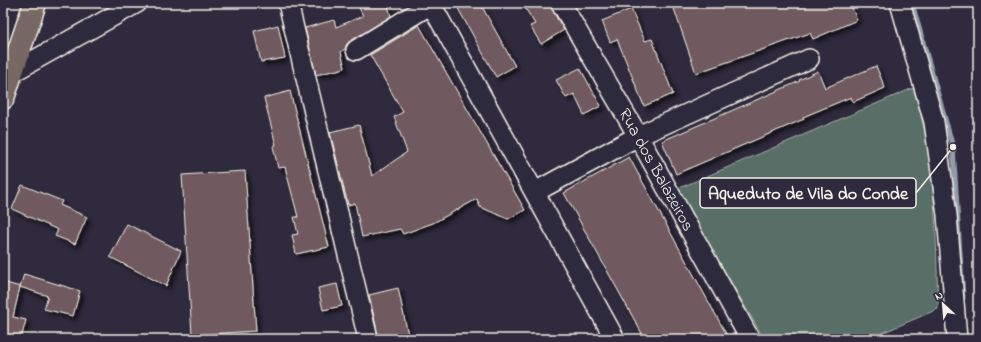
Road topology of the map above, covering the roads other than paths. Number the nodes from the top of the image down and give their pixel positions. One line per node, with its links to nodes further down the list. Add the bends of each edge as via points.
1 (35, 3): 9 (main road)
2 (137, 3): 9 (street)
3 (288, 3): 13 (street)
4 (561, 3): 11 (street, Rua dos Balazeiros)
5 (900, 3): 16 (street, via 934,122 947,215)
6 (432, 4): 7 (street); 12 (street)
7 (356, 50)
8 (809, 59): 11 (street)
9 (7, 75): 10 (main road)
10 (3, 98)
11 (638, 136): 12 (street); 15 (street, Rua dos Balazeiros)
12 (535, 192): 14 (street)
13 (368, 339)
14 (615, 339)
15 (750, 339)
16 (957, 339)

